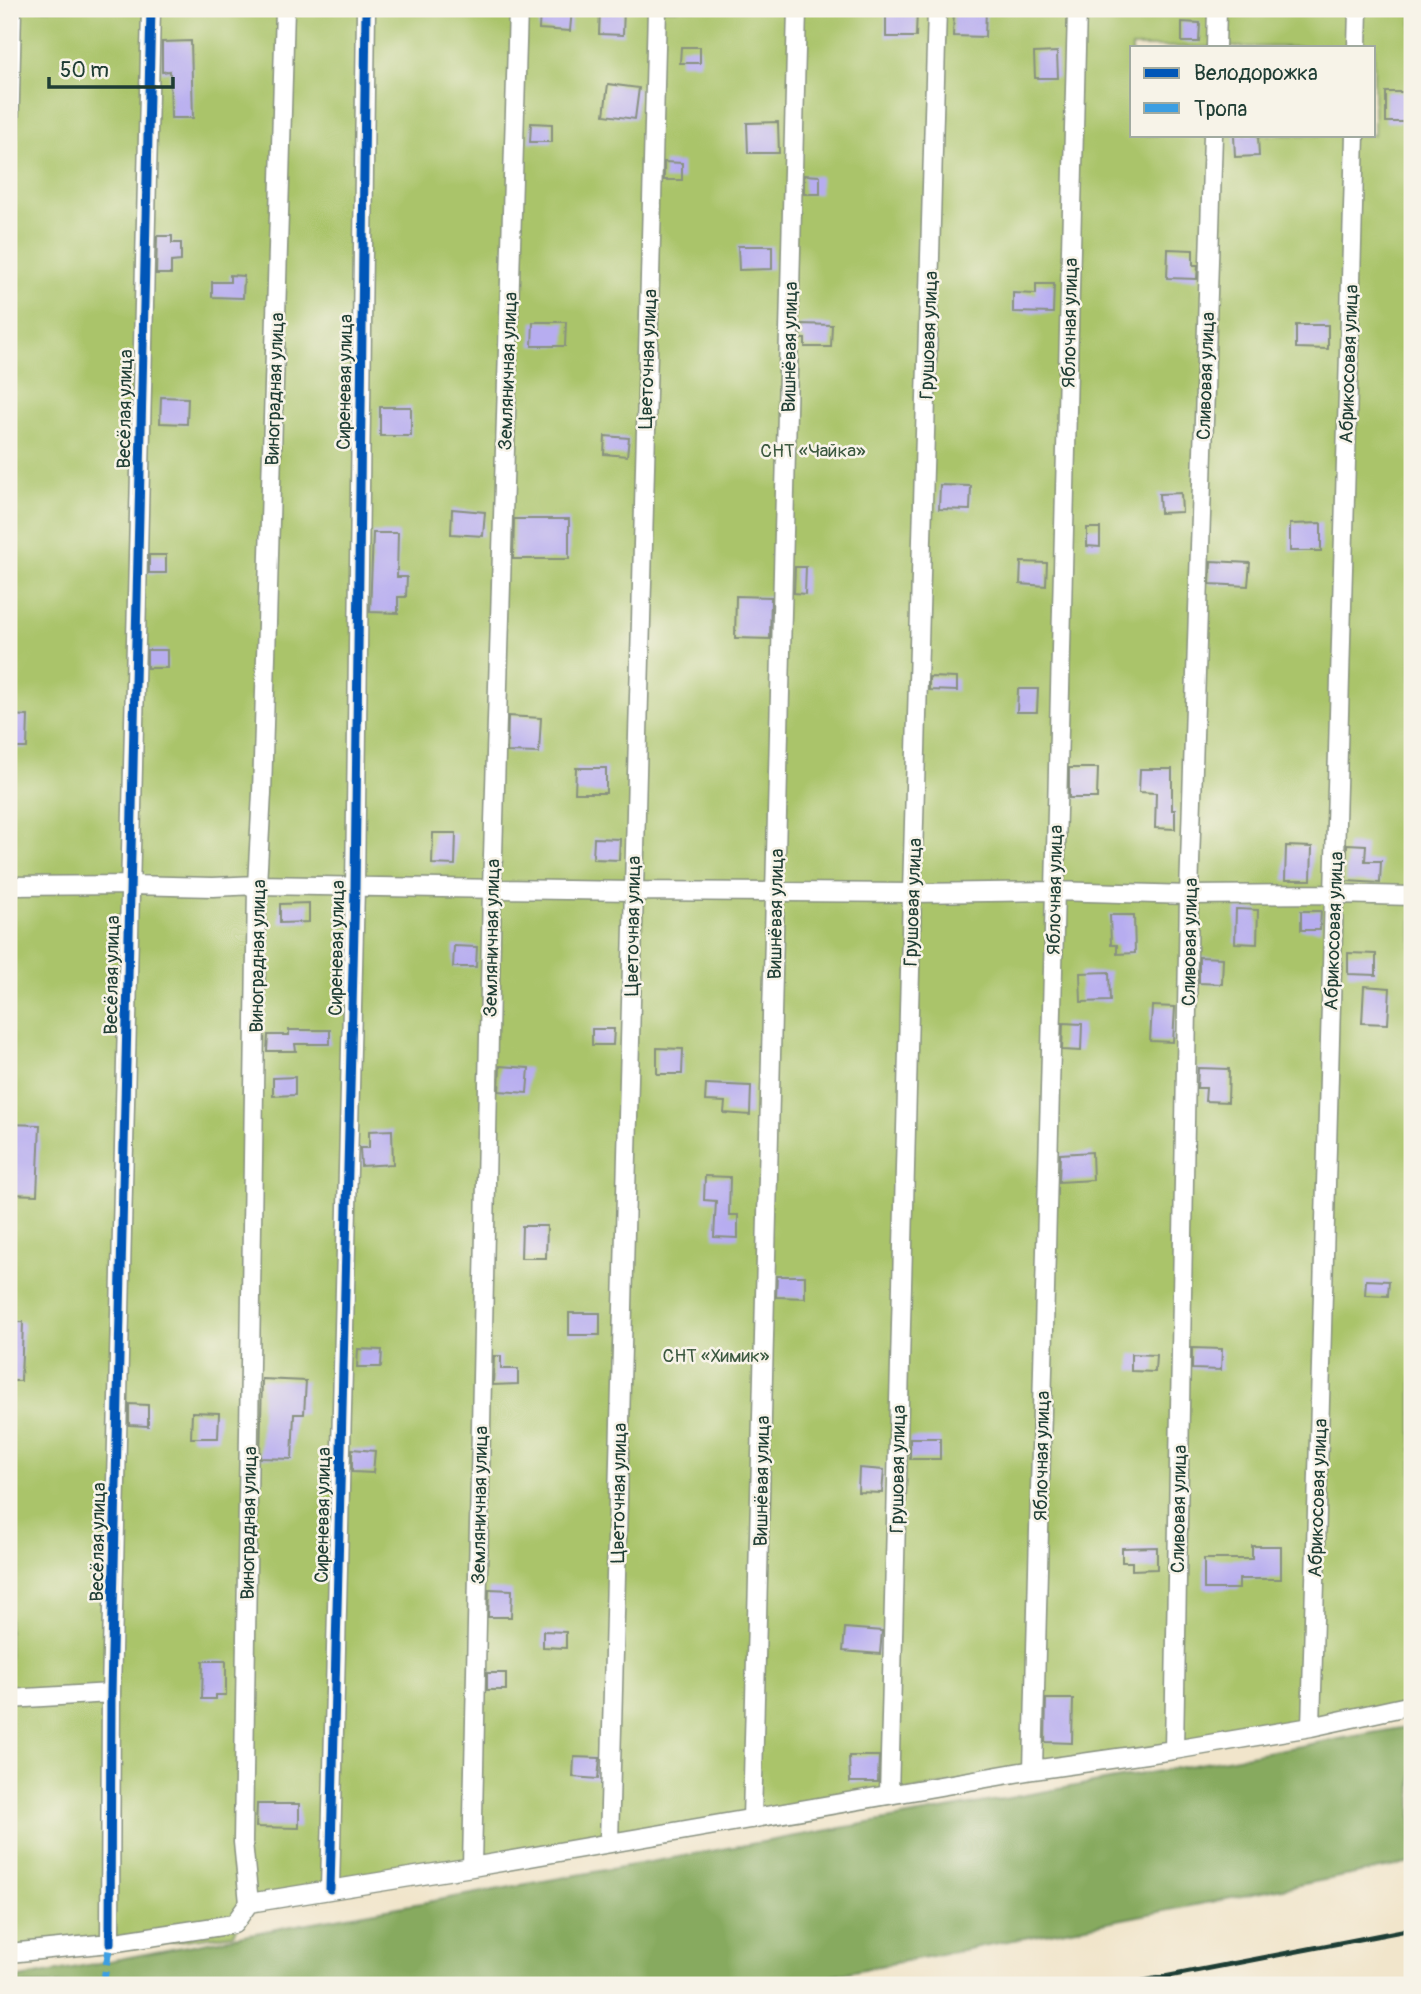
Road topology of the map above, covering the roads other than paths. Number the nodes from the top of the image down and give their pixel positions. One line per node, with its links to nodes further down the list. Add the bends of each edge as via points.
1 (12, 9): 16 (street)
2 (151, 9): 17 (street, Весёлая улица)
3 (285, 9): 18 (street, Виноградная улица)
4 (366, 9): 20 (street, Сиреневая улица)
5 (518, 9): 21 (street, Земляничная улица)
6 (657, 9): 22 (street, Цветочная улица)
7 (797, 9): 23 (street, Вишнёвая улица)
8 (937, 9): 25 (street, Грушовая улица)
9 (1077, 9): 24 (street, Яблочная улица)
10 (1217, 9): 12 (street)
11 (1358, 9): 13 (street)
12 (1216, 46)
13 (1357, 46)
14 (1213, 136): 27 (street, Сливовая улица)
15 (1354, 136): 26 (street, Абрикосовая улица)
16 (9, 140)
17 (130, 885): 18 (street); 19 (street); 29 (street, Весёлая улица)
18 (257, 885): 20 (street); 40 (street, Виноградная улица, via 243,1842)
19 (9, 886)
20 (355, 888): 21 (street); 39 (street, Сиреневая улица)
21 (492, 889): 22 (street); 38 (street, Земляничная улица)
22 (633, 891): 23 (street); 37 (street, Цветочная улица)
23 (775, 891): 25 (street); 36 (street, Вишнёвая улица)
24 (1054, 891): 25 (street); 27 (street); 34 (street, Яблочная улица)
25 (912, 893): 35 (street, Грушовая улица)
26 (1334, 894): 27 (street); 28 (street); 32 (street, Абрикосовая улица)
27 (1189, 895): 33 (street, Сливовая улица)
28 (1412, 896)
29 (111, 1693): 30 (street); 41 (street, Весёлая улица)
30 (9, 1699)
31 (1412, 1705): 32 (street)
32 (1311, 1727): 33 (street)
33 (1174, 1750): 34 (street)
34 (1033, 1770): 35 (street)
35 (889, 1795): 36 (street)
36 (752, 1819): 37 (street)
37 (609, 1843): 38 (street)
38 (472, 1867): 39 (street)
39 (330, 1889): 40 (street)
40 (249, 1903): 41 (street, via 234,1924)
41 (110, 1943): 42 (street)
42 (9, 1953)

